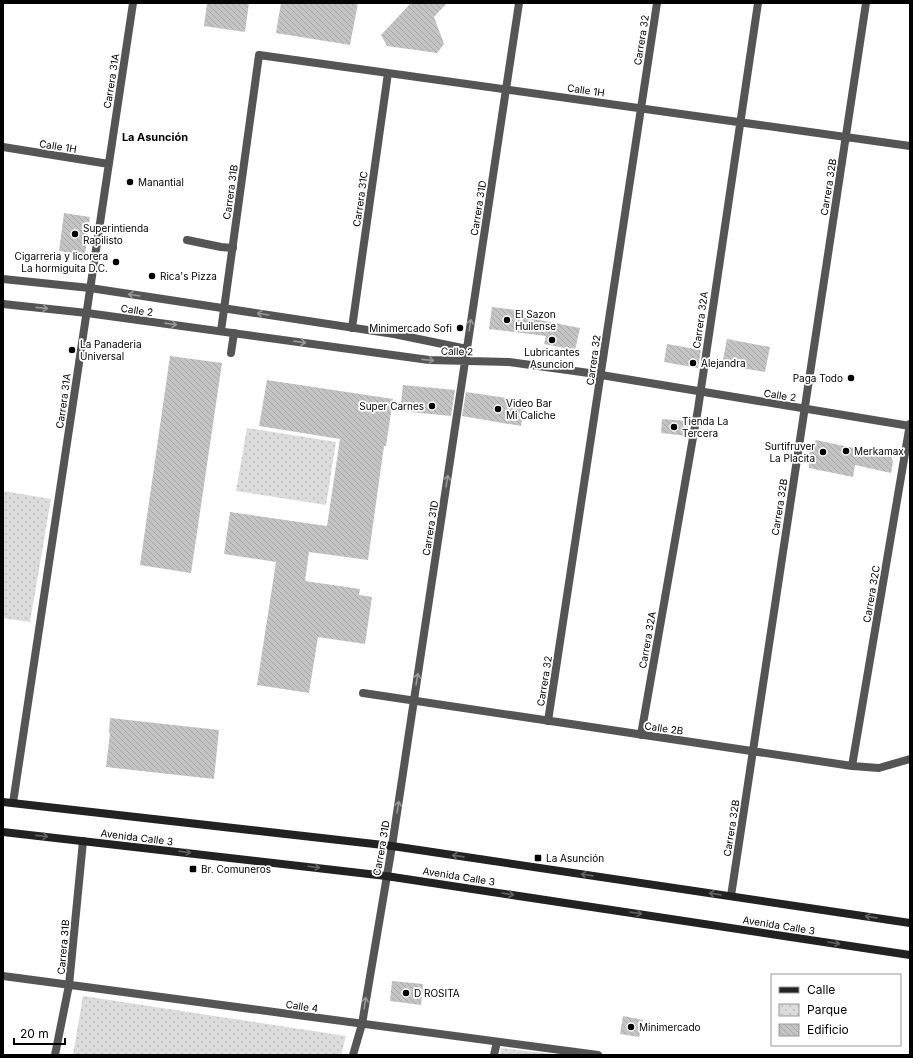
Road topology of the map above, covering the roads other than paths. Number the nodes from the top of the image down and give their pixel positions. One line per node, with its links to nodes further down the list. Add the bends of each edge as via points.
1 (133, 3): 14 (street, Carrera 31A)
2 (519, 3): 8 (street, Carrera 31D)
3 (657, 3): 9 (street, Carrera 32)
4 (758, 3): 10 (street, Carrera 32A)
5 (866, 3): 11 (street, Carrera 32B)
6 (259, 55): 7 (street, Calle 1H); 16 (street, Carrera 31B)
7 (388, 73): 8 (street, Calle 1H); 22 (street, Carrera 31C)
8 (506, 89): 9 (street, Calle 1H); 25 (street, Carrera 31D, one-way to 8)
9 (641, 108): 10 (street, Calle 1H); 28 (street, Carrera 32)
10 (740, 122): 11 (street, Calle 1H); 29 (street, Carrera 32A)
11 (846, 137): 12 (street, Calle 1H); 30 (street, Carrera 32B)
12 (910, 146)
13 (3, 147): 14 (street, Calle 1H)
14 (109, 164): 18 (street, Carrera 31A)
15 (187, 240): 16 (street)
16 (233, 248): 20 (street, Carrera 31B)
17 (3, 279): 18 (street, Calle 2)
18 (90, 288): 20 (street, Calle 2, one-way to 18); 21 (street, Carrera 31A)
19 (3, 304): 21 (street, Calle 2, one-way to 21)
20 (225, 309): 22 (street, Calle 2, one-way to 20); 23 (street, Carrera 31B)
21 (87, 313): 23 (street, Calle 2, one-way to 23); 40 (street, Carrera 31A)
22 (352, 328): 25 (street, Calle 2)
23 (221, 331): 24 (street, Calle 2)
24 (234, 333): 26 (street); 27 (street, Calle 2, one-way to 27, via 429,360)
25 (467, 348): 27 (street, Carrera 31D)
26 (231, 353)
27 (465, 361): 28 (street, Calle 2, via 509,362); 33 (street, Carrera 31D, one-way to 27)
28 (600, 375): 29 (street, Calle 2); 34 (street, Carrera 32)
29 (700, 391): 30 (street, Calle 2); 35 (street, Carrera 32A)
30 (805, 409): 31 (street, Calle 2); 36 (street, Carrera 32B)
31 (910, 426): 38 (street, Carrera 32C)
32 (363, 693): 33 (street, Calle 2B)
33 (414, 701): 34 (street, Calle 2B); 43 (street, Carrera 31D, one-way to 33)
34 (548, 721): 35 (street, Calle 2B)
35 (641, 735): 36 (street, Calle 2B)
36 (753, 751): 38 (street, Calle 2B); 45 (street, Carrera 32B)
37 (910, 759): 38 (street, Calle 2B, via 879,768)
38 (852, 766)
39 (3, 802): 40 (main road, Avenida Calle 3)
40 (13, 803): 43 (main road, Avenida Calle 3)
41 (3, 832): 42 (main road, Avenida Calle 3, one-way to 42)
42 (83, 841): 44 (main road, Avenida Calle 3, one-way to 44); 49 (street, Carrera 31B)
43 (392, 846): 44 (street, Carrera 31D); 45 (main road, Avenida Calle 3, one-way to 43)
44 (386, 876): 47 (main road, Avenida Calle 3, one-way to 47); 50 (street, Carrera 31D, one-way to 44)
45 (731, 896): 46 (main road, Avenida Calle 3, one-way to 45)
46 (910, 923)
47 (910, 955)
48 (3, 976): 49 (street, Calle 4)
49 (69, 985): 50 (street, Calle 4); 52 (street, Carrera 31B)
50 (362, 1024): 51 (street, Calle 4); 53 (street, Carrera 31D)
51 (497, 1042): 54 (street); 55 (street, Calle 4)
52 (55, 1055)
53 (354, 1055)
54 (494, 1055)
55 (598, 1055)

